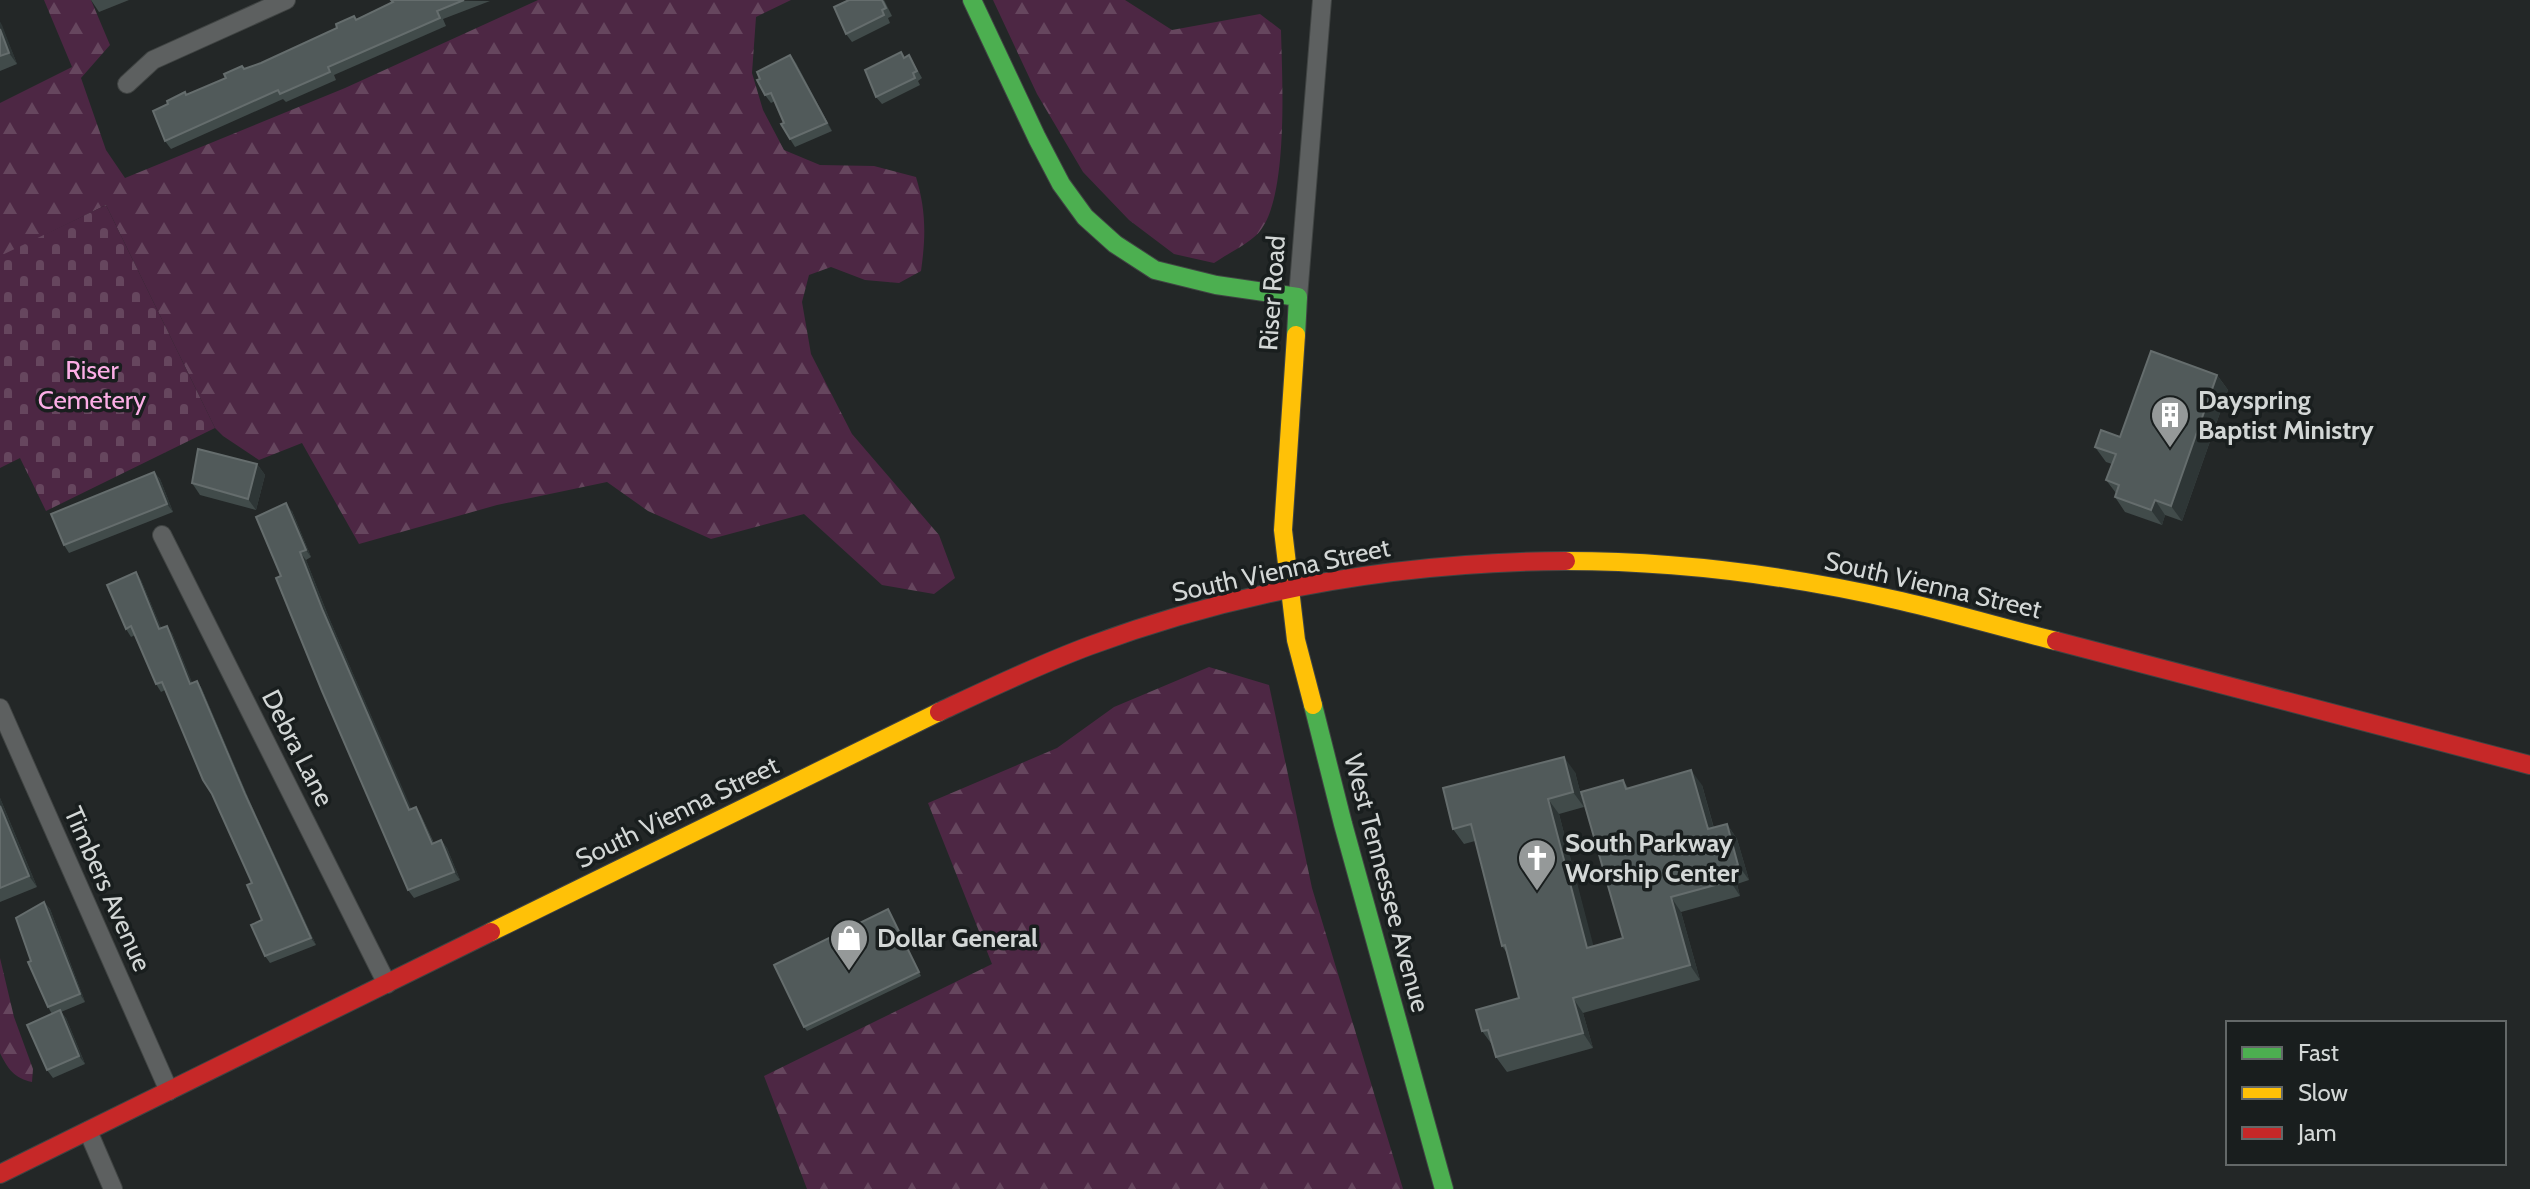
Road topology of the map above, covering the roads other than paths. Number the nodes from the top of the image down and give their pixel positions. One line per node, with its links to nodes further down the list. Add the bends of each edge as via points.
1 (286, 0): 4 (street, via 153,60)
2 (972, 0): 5 (main road, via 1049,161 1085,217 1155,270)
3 (1322, 0): 5 (street, Riser Road)
4 (127, 84)
5 (1298, 297): 7 (main road, Riser Road, via 1283,530)
6 (162, 535): 10 (street, Debra Lane)
7 (1289, 590): 9 (main road, South Vienna Street, via 1397,571 1499,563 1609,562 1755,574 1902,601); 10 (main road, South Vienna Street, via 1139,628 1008,680); 15 (main road, West Tennessee Avenue, via 1296,640 1339,809)
8 (0, 708): 11 (street, Timbers Avenue)
9 (2530, 765)
10 (387, 984): 11 (main road, South Vienna Street)
11 (169, 1091): 12 (main road, South Vienna Street)
12 (88, 1131): 13 (main road, South Vienna Street); 14 (street)
13 (0, 1174)
14 (113, 1189)
15 (1444, 1189)

